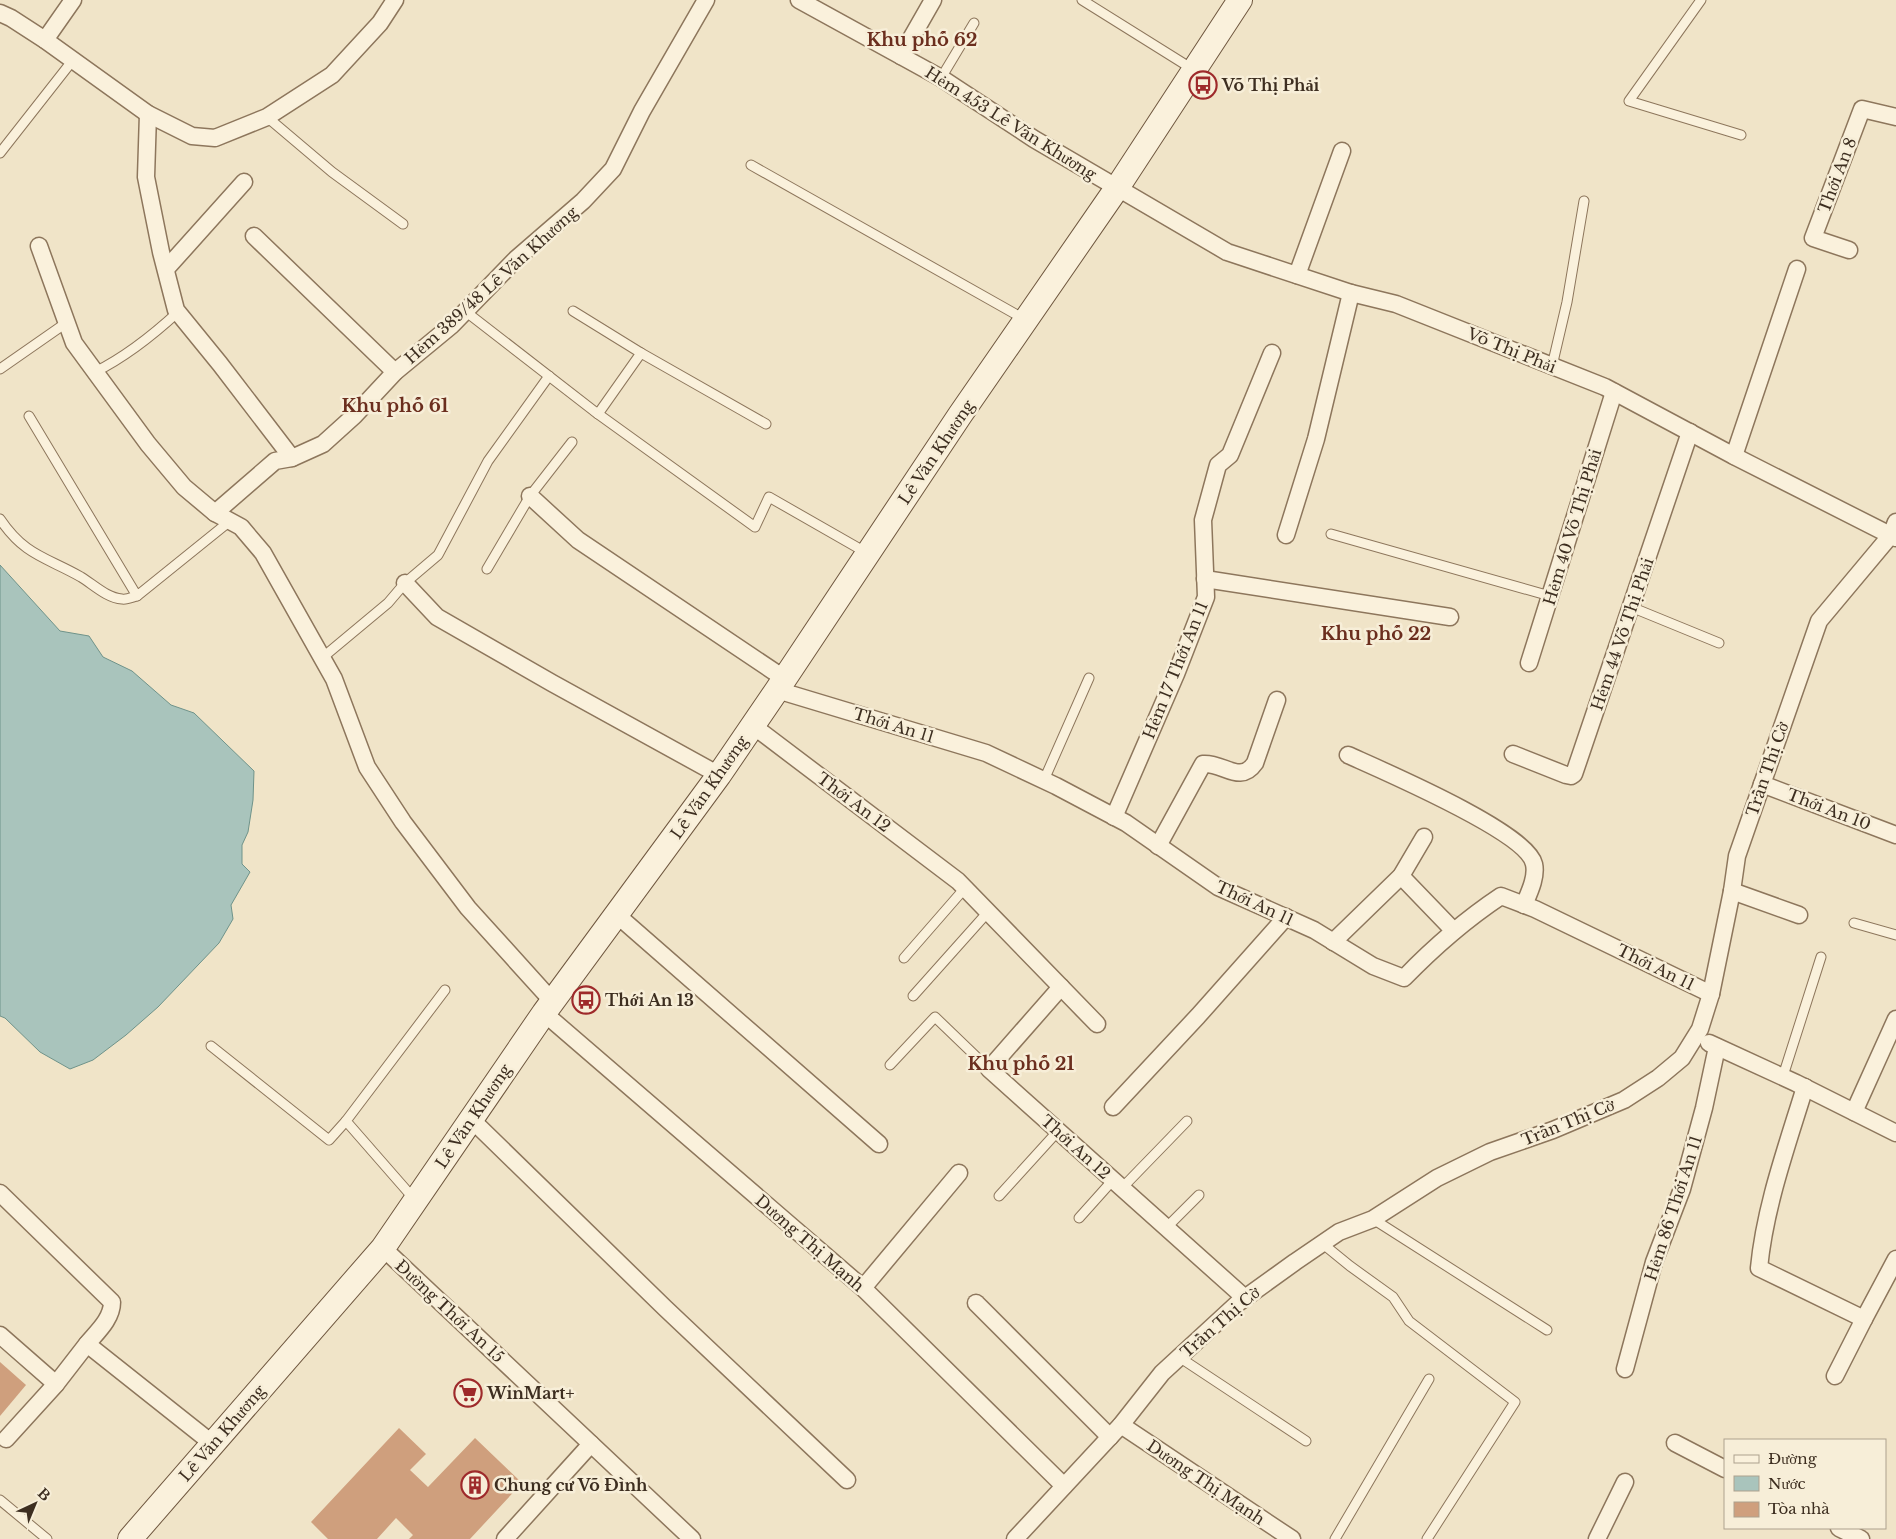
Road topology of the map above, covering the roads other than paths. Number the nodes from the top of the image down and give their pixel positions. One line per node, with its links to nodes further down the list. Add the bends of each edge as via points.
1 (73, 0): 11 (street)
2 (395, 0): 17 (street, via 380,23 332,75)
3 (706, 0): 34 (street, Hẻm 389/48 Lê Văn Khương, via 642,111 613,169 583,200 516,258)
4 (799, 0): 12 (street, Hẻm 453 Lê Văn Khương)
5 (933, 0): 12 (street)
6 (1082, 0): 14 (lane)
7 (1240, 0): 14 (main road, Lê Văn Khương)
8 (1701, 0): 19 (lane, via 1629,100)
9 (0, 13): 11 (street)
10 (974, 23): 15 (lane)
11 (45, 40): 13 (street)
12 (901, 56): 15 (street, Hẻm 453 Lê Văn Khương)
13 (73, 60): 16 (street); 21 (lane)
14 (1194, 70): 24 (main road, Lê Văn Khương)
15 (941, 78): 24 (street, Hẻm 453 Lê Văn Khương, via 1034,139)
16 (148, 114): 17 (street, via 192,136 216,138); 30 (street, via 146,176)
17 (267, 117): 26 (lane, via 332,172)
18 (1896, 117): 29 (street, Thới An 8, via 1862,109 1813,238)
19 (1741, 135)
20 (1342, 151): 32 (street)
21 (0, 154)
22 (752, 165): 37 (lane)
23 (244, 182): 30 (street)
24 (1118, 188): 32 (street, Võ Thị Phải, via 1227,252); 37 (main road, Lê Văn Khương)
25 (1584, 201): 41 (lane, via 1567,302)
26 (403, 224)
27 (254, 236): 44 (street)
28 (39, 246): 38 (street, Dương Thị Mạnh)
29 (1849, 250)
30 (166, 269): 36 (street)
31 (1797, 270): 52 (street)
32 (1297, 275): 33 (street, Võ Thị Phải)
33 (1351, 293): 41 (street, Võ Thị Phải, via 1396,304); 60 (street, via 1316,438)
34 (465, 311): 44 (street, Hẻm 389/48 Lê Văn Khương); 45 (lane)
35 (573, 311): 39 (lane)
36 (178, 312): 43 (lane, via 118,361); 53 (street)
37 (1026, 320): 61 (main road, Lê Văn Khương)
38 (66, 323): 42 (lane); 43 (street, Dương Thị Mạnh, via 74,343)
39 (641, 353): 47 (lane); 49 (lane)
40 (1272, 353): 63 (street, Hẻm 17 Thới An 11, via 1230,455 1218,465 1203,520)
41 (1552, 366): 46 (street, Võ Thị Phải)
42 (0, 368)
43 (96, 372): 55 (street, Dương Thị Mạnh, via 184,487)
44 (395, 372): 53 (street, Hẻm 389/48 Lê Văn Khương, via 323,444)
45 (549, 376): 47 (lane); 64 (lane, via 488,461 438,555)
46 (1614, 392): 50 (street, Võ Thị Phải); 66 (street, Hẻm 40 Võ Thị Phải)
47 (598, 414): 61 (lane, via 755,527 769,497)
48 (29, 416): 65 (lane)
49 (766, 424)
50 (1690, 432): 52 (street, Võ Thị Phải); 67 (street, Hẻm 44 Võ Thị Phải)
51 (572, 442): 54 (lane)
52 (1734, 456): 58 (street, Võ Thị Phải)
53 (292, 458): 55 (street, Hẻm 389/48 Lê Văn Khương, via 275,461)
54 (530, 496): 62 (lane); 73 (street, Thới An 11, via 578,540)
55 (215, 513): 57 (street, Dương Thị Mạnh)
56 (0, 519): 65 (lane, via 11,535 44,560 80,576 108,595 123,600)
57 (230, 521): 65 (lane); 70 (street, Dương Thị Mạnh, via 241,527 263,553)
58 (1894, 532): 80 (street, Trần Thị Cờ, via 1819,621)
59 (1331, 534): 66 (lane)
60 (1286, 535)
61 (868, 554): 73 (main road, Lê Văn Khương)
62 (487, 569)
63 (1205, 579): 68 (street); 81 (street, Hẻm 17 Thới An 11, via 1206,597)
64 (405, 582): 70 (lane, via 388,603); 78 (street, via 437,617)
65 (137, 596)
66 (1550, 596): 71 (street, Hẻm 40 Võ Thị Phải)
67 (1631, 607): 69 (lane); 76 (street, Hẻm 44 Võ Thị Phải, via 1574,774 1566,775)
68 (1450, 617)
69 (1719, 644)
70 (322, 658): 103 (street, Dương Thị Mạnh, via 334,679 367,767 403,822 468,908)
71 (1529, 663)
72 (1089, 678): 79 (lane)
73 (781, 685): 75 (main road, Lê Văn Khương); 79 (street, Thới An 11, via 986,752)
74 (1278, 700): 84 (street, via 1251,769 1243,773 1203,764)
75 (752, 725): 78 (main road, Lê Văn Khương); 86 (street, Thới An 12)
76 (1513, 754)
77 (1348, 755): 88 (street, via 1455,805 1526,850 1534,865 1534,874)
78 (719, 775): 90 (main road, Lê Văn Khương)
79 (1044, 780): 81 (street, Thới An 11)
80 (1762, 784): 82 (street, Thới An 10); 87 (street, Trần Thị Cờ, via 1736,856)
81 (1114, 817): 84 (street, Thới An 11)
82 (1896, 835)
83 (1424, 837): 85 (street)
84 (1158, 846): 92 (street, Thới An 11, via 1218,887)
85 (1401, 876): 94 (street); 96 (street)
86 (965, 888): 89 (street, Thới An 12); 98 (lane)
87 (1732, 891): 91 (street); 101 (street, Trần Thị Cờ)
88 (1524, 905): 94 (street, Thới An 11, via 1501,896); 101 (street, Thới An 11)
89 (988, 912): 99 (street, Thới An 12); 102 (lane)
90 (617, 915): 103 (main road, Lê Văn Khương); 120 (street)
91 (1799, 915)
92 (1286, 918): 96 (street, Thới An 11); 113 (street)
93 (1854, 923): 95 (lane)
94 (1454, 930): 96 (street, Thới An 11, via 1404,978 1373,966)
95 (1896, 935)
96 (1333, 942)
97 (1821, 957): 111 (lane)
98 (904, 958)
99 (1061, 987): 105 (street, Thới An 12); 110 (street)
100 (445, 990): 116 (lane)
101 (1711, 994): 106 (street, Trần Thị Cờ)
102 (913, 996)
103 (549, 1007): 115 (main road, Lê Văn Khương); 133 (street, Dương Thị Mạnh)
104 (1896, 1019): 114 (street)
105 (1097, 1024)
106 (1695, 1037): 108 (street); 128 (street, Trần Thị Cờ, via 1682,1058 1624,1100 1490,1152 1437,1178)
107 (211, 1046): 116 (lane, via 330,1140)
108 (1716, 1046): 111 (street); 141 (street, Hẻm 86 Thới An 11, via 1704,1108 1682,1189 1654,1262)
109 (890, 1065): 110 (lane, via 935,1017)
110 (989, 1069): 118 (street, Thới An 12)
111 (1783, 1076): 112 (street)
112 (1805, 1087): 114 (street); 136 (street, via 1777,1177 1758,1268)
113 (1113, 1107)
114 (1854, 1112): 119 (street)
115 (471, 1120): 126 (main road, Lê Văn Khương); 152 (street)
116 (346, 1121): 126 (lane)
117 (1186, 1121): 122 (lane)
118 (1058, 1131): 122 (street, Thới An 12); 125 (lane)
119 (1896, 1133)
120 (880, 1144)
121 (959, 1173): 133 (street)
122 (1118, 1184): 127 (lane); 129 (street, Thới An 12)
123 (0, 1193): 139 (street, via 112,1302 108,1318)
124 (1199, 1195): 129 (lane)
125 (999, 1196)
126 (415, 1200): 131 (main road, Lê Văn Khương)
127 (1079, 1218)
128 (1373, 1219): 130 (street, Trần Thị Cờ, via 1339,1232); 137 (lane)
129 (1166, 1228): 134 (street, Thới An 12)
130 (1323, 1244): 134 (street, Trần Thị Cờ); 164 (lane, via 1393,1297 1409,1320 1515,1402)
131 (383, 1248): 149 (main road, Lê Văn Khương); 150 (street, Đường Thới An 15)
132 (1896, 1259): 136 (street)
133 (863, 1288): 154 (street, Dương Thị Mạnh)
134 (1245, 1298): 140 (street, Trần Thị Cờ)
135 (976, 1303): 145 (street, Dương Thị Mạnh)
136 (1864, 1319): 142 (street)
137 (1547, 1330)
138 (0, 1335): 144 (street)
139 (87, 1344): 144 (street); 149 (street)
140 (1179, 1357): 145 (street, Trần Thị Cờ, via 1162,1372); 147 (lane)
141 (1625, 1368)
142 (1835, 1376)
143 (1429, 1378): 163 (lane)
144 (56, 1384): 146 (street)
145 (1115, 1431): 154 (street, Trần Thị Cờ); 162 (street, Dương Thị Mạnh)
146 (6, 1439)
147 (1306, 1440)
148 (1675, 1443): 151 (street)
149 (212, 1444): 158 (main road, Lê Văn Khương)
150 (591, 1444): 159 (street); 160 (street, Đường Thới An 15)
151 (1724, 1468)
152 (847, 1480)
153 (1625, 1482): 165 (street)
154 (1064, 1486): 161 (street, Trần Thị Cờ)
155 (0, 1500): 157 (lane)
156 (1841, 1529): 166 (street)
157 (47, 1539)
158 (130, 1539)
159 (505, 1539)
160 (692, 1539)
161 (1015, 1539)
162 (1292, 1539)
163 (1335, 1539)
164 (1427, 1539)
165 (1597, 1539)
166 (1861, 1539)

